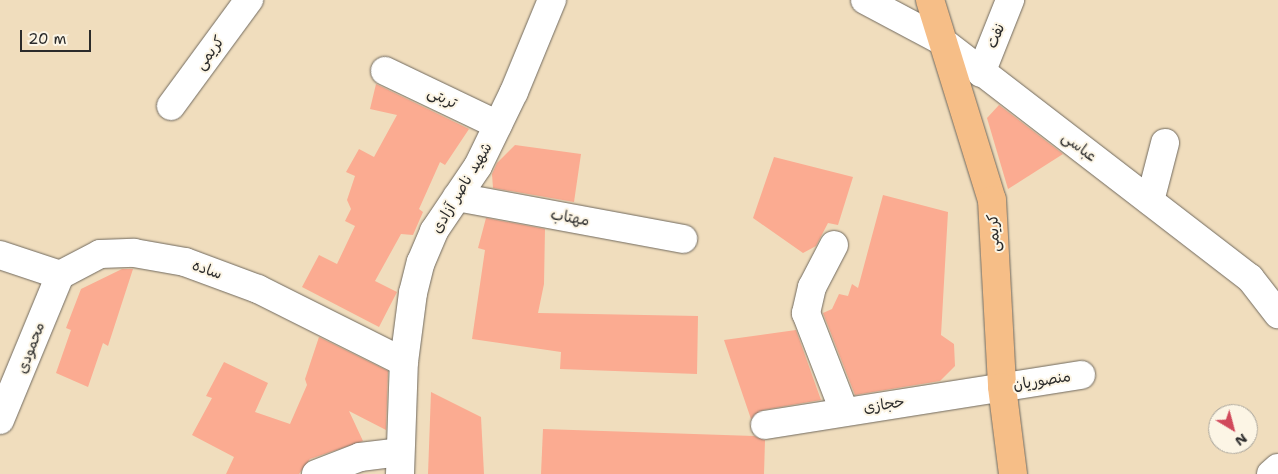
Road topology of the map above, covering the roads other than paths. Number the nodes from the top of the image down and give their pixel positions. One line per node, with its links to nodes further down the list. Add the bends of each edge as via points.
1 (249, 0): 9 (street, کریمی)
2 (552, 0): 10 (street, شهید ناصر آزادی)
3 (865, 0): 6 (street, عباسی)
4 (930, 0): 6 (main road, کریمی)
5 (1010, 0): 8 (street, نفت)
6 (942, 41): 8 (street, عباسی); 21 (main road, کریمی, via 992,200)
7 (385, 71): 10 (street, تربتی)
8 (981, 73): 13 (street, عباسی)
9 (171, 106)
10 (498, 125): 12 (street, شهید ناصر آزادی, via 478,166)
11 (1165, 143): 13 (street)
12 (457, 197): 14 (street, مهتاب); 19 (street, شهید ناصر آزادی, via 434,231 421,262 413,293)
13 (1150, 201): 18 (street, عباسی, via 1250,278)
14 (683, 239)
15 (834, 245): 22 (street, via 812,287 806,313)
16 (0, 255): 17 (street)
17 (60, 275): 19 (street, ساده, via 100,254 134,253 185,262 258,289); 23 (street, محمودی)
18 (1278, 314)
19 (404, 362): 25 (street, شهید ناصر آزادی)
20 (1081, 375): 21 (street, منصوریان)
21 (1002, 388): 22 (street, حجازی); 28 (main road, کریمی)
22 (844, 411): 24 (street, حجازی)
23 (0, 420)
24 (765, 426)
25 (399, 463): 27 (street, via 360,457)
26 (1278, 468): 29 (street)
27 (316, 474)
28 (1013, 474)
29 (1271, 474)

